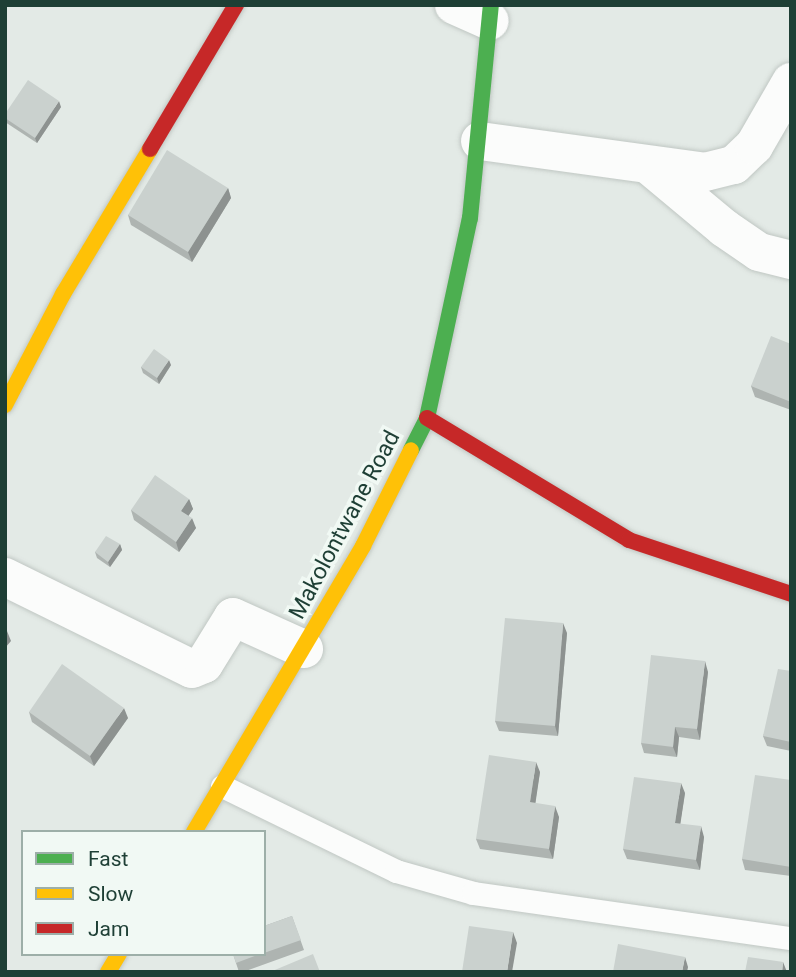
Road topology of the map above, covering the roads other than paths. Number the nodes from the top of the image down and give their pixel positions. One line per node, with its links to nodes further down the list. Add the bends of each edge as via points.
1 (236, 5): 8 (main road, via 62,294)
2 (454, 5): 3 (street)
3 (490, 13): 5 (main road, Makolontwane Road)
4 (791, 82): 6 (street, via 754,146 734,165 705,172)
5 (480, 141): 6 (street); 9 (main road, Makolontwane Road, via 447,335)
6 (652, 168): 7 (street, via 759,252)
7 (791, 260)
8 (5, 405)
9 (427, 418): 11 (main road, via 629,540); 12 (main road, Makolontwane Road, via 396,487)
10 (5, 577): 12 (street, via 192,669 204,664 233,617)
11 (791, 594)
12 (304, 649): 13 (main road, Makolontwane Road)
13 (222, 786): 14 (main road, Makolontwane Road); 15 (lane, via 396,870 473,894)
14 (195, 830)
15 (791, 938)
16 (118, 956): 17 (main road)
17 (108, 972)

